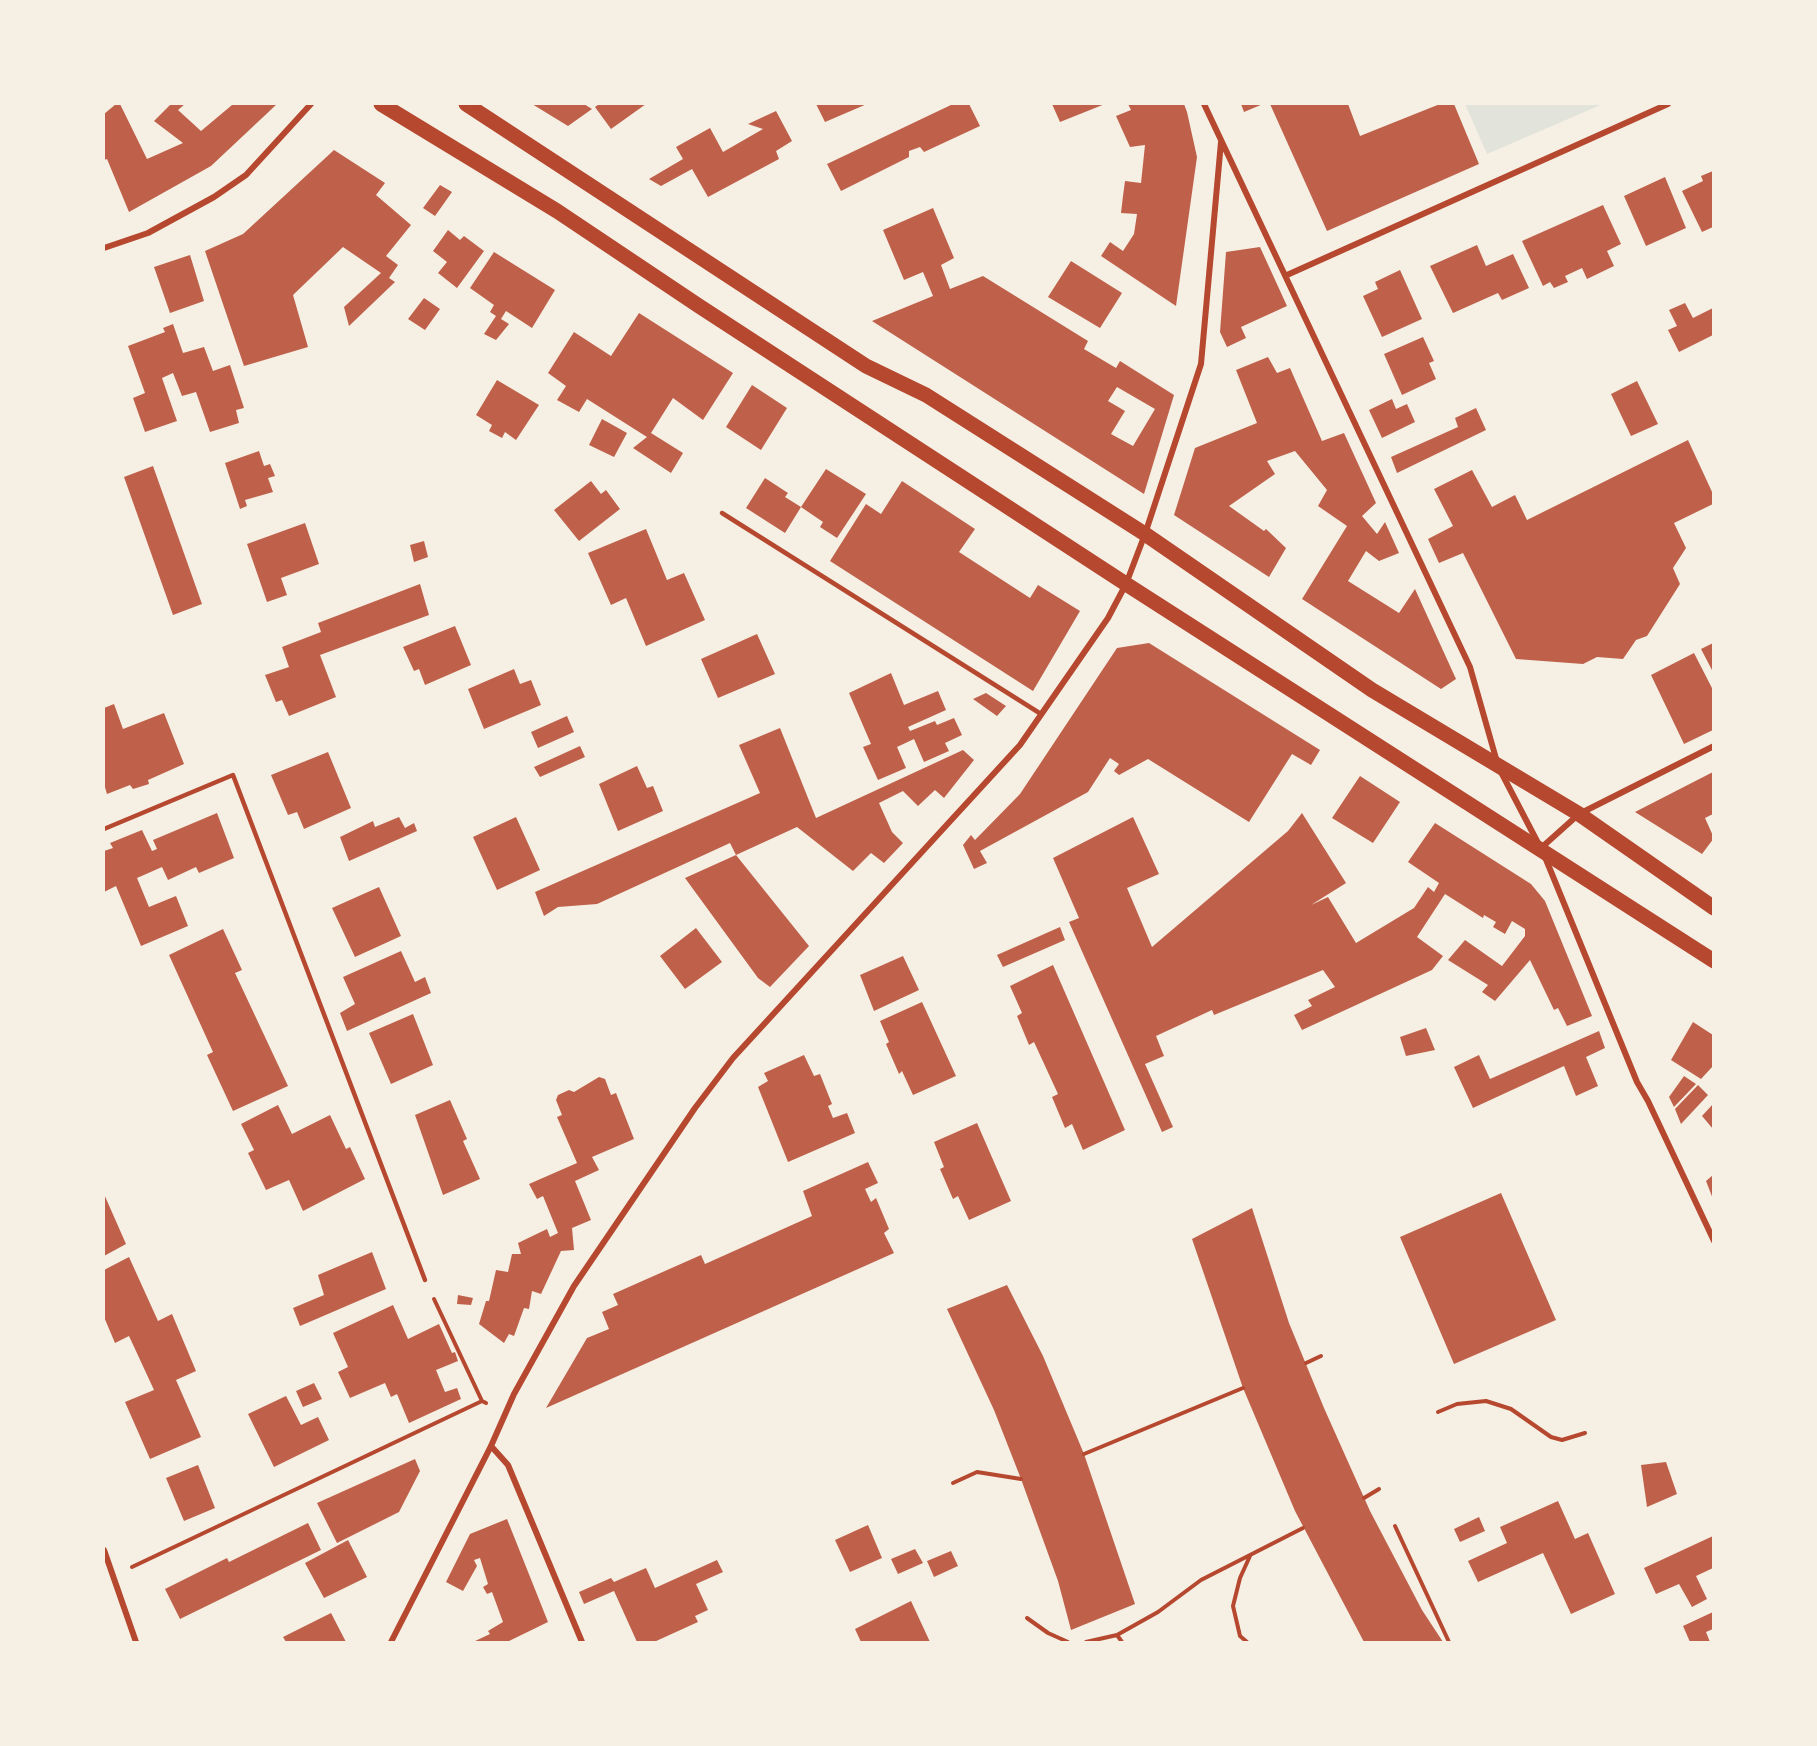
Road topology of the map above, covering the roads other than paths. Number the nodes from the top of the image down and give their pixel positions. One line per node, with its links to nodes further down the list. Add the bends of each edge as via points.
1 (311, 104): 7 (street, via 246,175 148,232)
2 (381, 104): 11 (main road, via 557,211)
3 (466, 104): 10 (main road, via 866,366 926,395)
4 (1204, 104): 6 (street)
5 (1668, 104): 8 (street)
6 (1221, 142): 8 (street); 10 (street, via 1201,364)
7 (104, 248)
8 (1287, 275): 14 (street, via 1470,667)
9 (722, 513): 12 (lane)
10 (1145, 534): 11 (street); 14 (main road, via 1372,690)
11 (1126, 584): 12 (street, via 1108,618); 17 (main road)
12 (1041, 714): 22 (street, via 1020,745 733,1058 694,1108 573,1286)
13 (1713, 746): 15 (street)
14 (1499, 766): 15 (main road); 17 (street)
15 (1579, 814): 17 (street); 18 (main road)
16 (104, 829): 21 (lane, via 234,775)
17 (1541, 848): 19 (main road); 20 (street, via 1637,1082)
18 (1713, 908)
19 (1713, 961)
20 (1713, 1241)
21 (425, 1280)
22 (491, 1446): 25 (street); 26 (street, via 508,1465)
23 (104, 1552): 24 (street)
24 (136, 1642)
25 (391, 1642)
26 (582, 1642)

